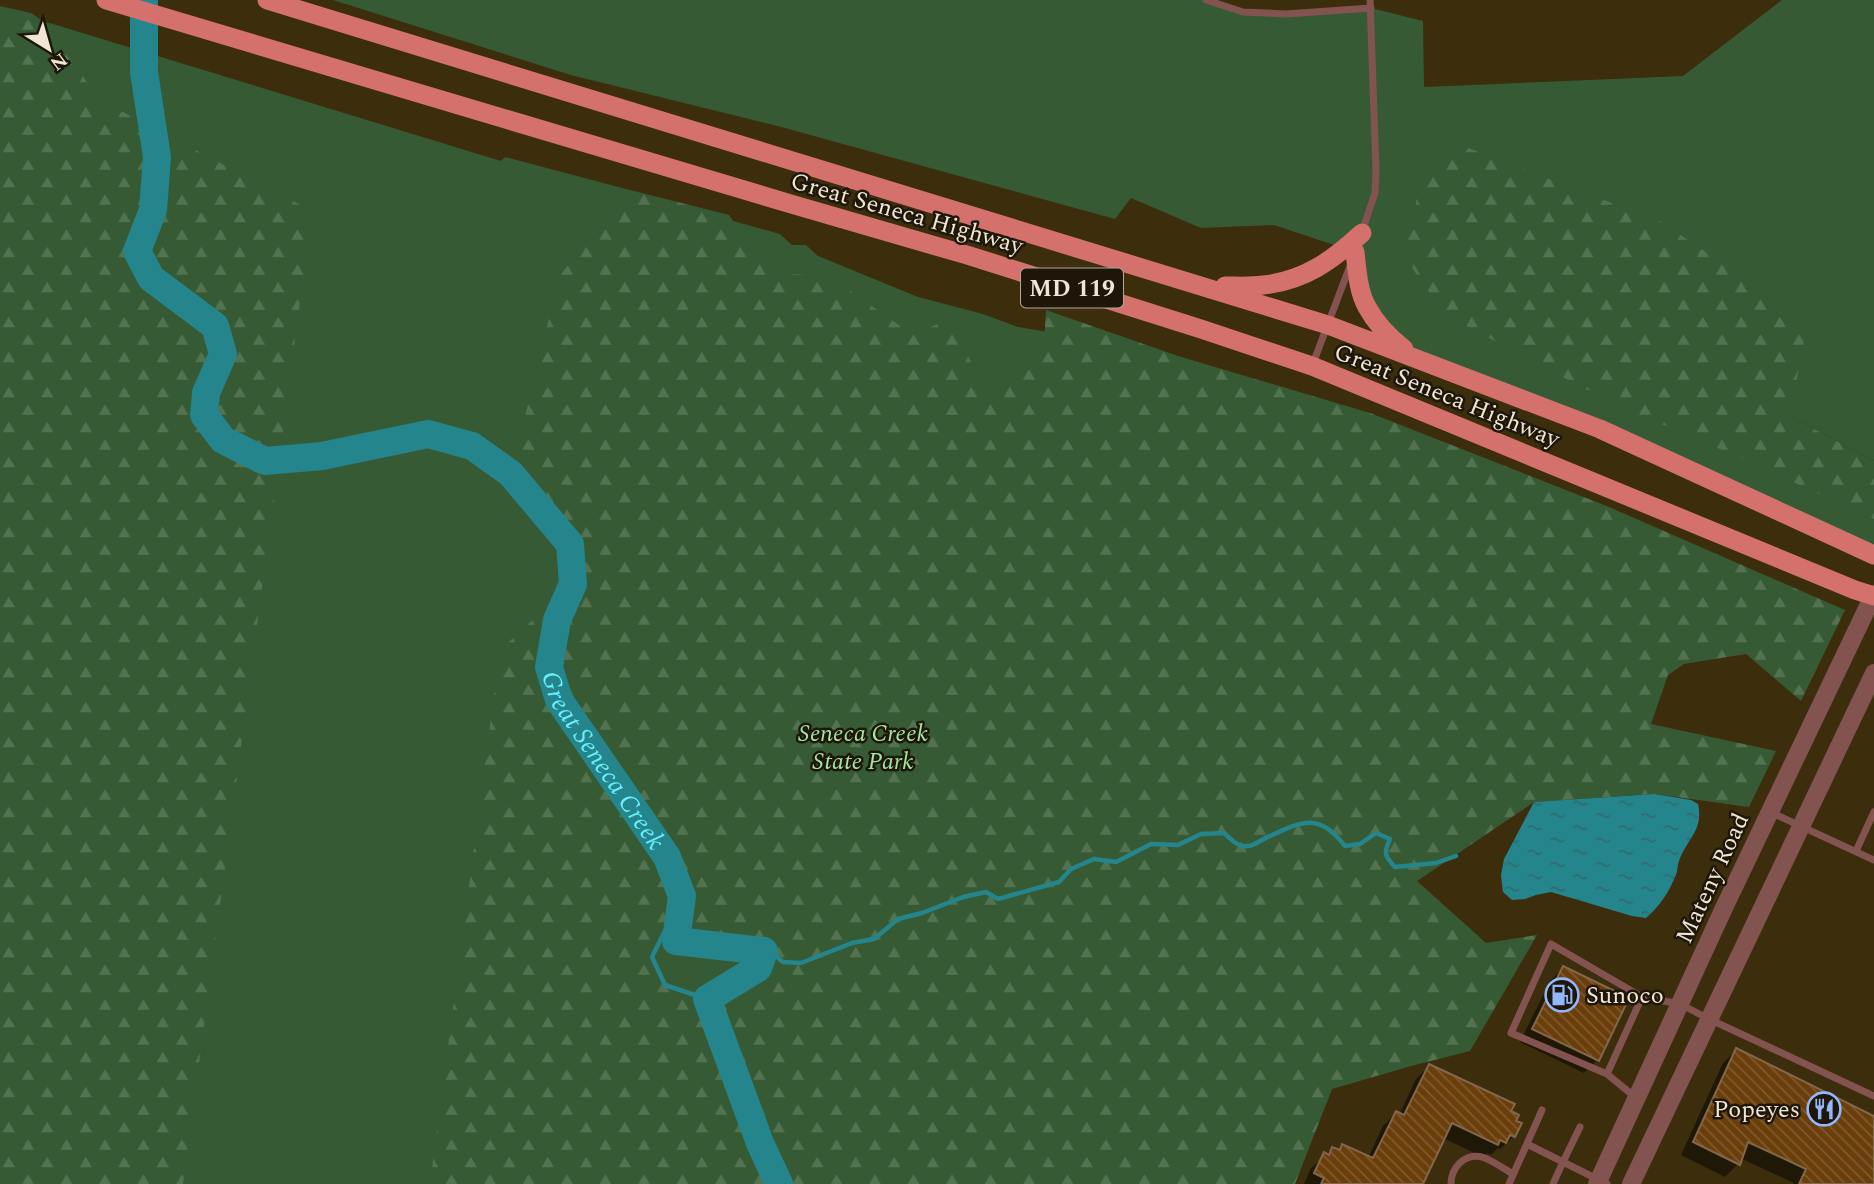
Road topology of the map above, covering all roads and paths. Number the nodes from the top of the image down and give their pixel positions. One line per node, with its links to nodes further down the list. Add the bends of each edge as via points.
1 (106, 0): 10 (main road, Great Seneca Highway / MD 119, via 967,254)
2 (267, 0): 7 (main road, Great Seneca Highway / MD 119)
3 (1206, 0): 4 (lane, via 1243,12 1286,14)
4 (1371, 4): 5 (lane, via 1376,171 1375,193)
5 (1362, 233): 6 (lane); 7 (main road, via 1325,265 1289,280)
6 (1355, 252): 8 (lane); 9 (main road, via 1367,307 1395,342)
7 (1206, 286): 8 (main road, Great Seneca Highway / MD 119)
8 (1328, 325): 9 (main road, Great Seneca Highway / MD 119); 10 (lane)
9 (1413, 356): 11 (main road, Great Seneca Highway / MD 119, via 1600,429)
10 (1312, 366): 12 (main road, Great Seneca Highway / MD 119)
11 (1874, 555)
12 (1874, 595): 14 (street, Mateny Road)
13 (1874, 673): 16 (street)
14 (1770, 812): 16 (lane); 20 (street, Mateny Road)
15 (1874, 813): 17 (lane)
16 (1801, 826): 17 (lane); 21 (street)
17 (1856, 851): 18 (lane)
18 (1874, 860)
19 (1642, 997): 20 (lane); 22 (lane); 22 (lane, via 1551,944 1511,1033)
20 (1680, 1004): 21 (lane); 24 (street, Mateny Road)
21 (1709, 1019): 23 (lane); 34 (street)
22 (1607, 1074): 24 (lane)
23 (1874, 1096)
24 (1637, 1098): 30 (street, Mateny Road)
25 (1542, 1110): 27 (lane)
26 (1580, 1127): 28 (lane)
27 (1527, 1144): 28 (lane); 29 (lane)
28 (1563, 1162): 30 (lane); 33 (lane)
29 (1514, 1174): 31 (lane, via 1482,1157 1469,1157 1451,1174); 32 (lane)
30 (1601, 1182)
31 (1451, 1184)
32 (1509, 1184)
33 (1553, 1184)
34 (1631, 1184)

